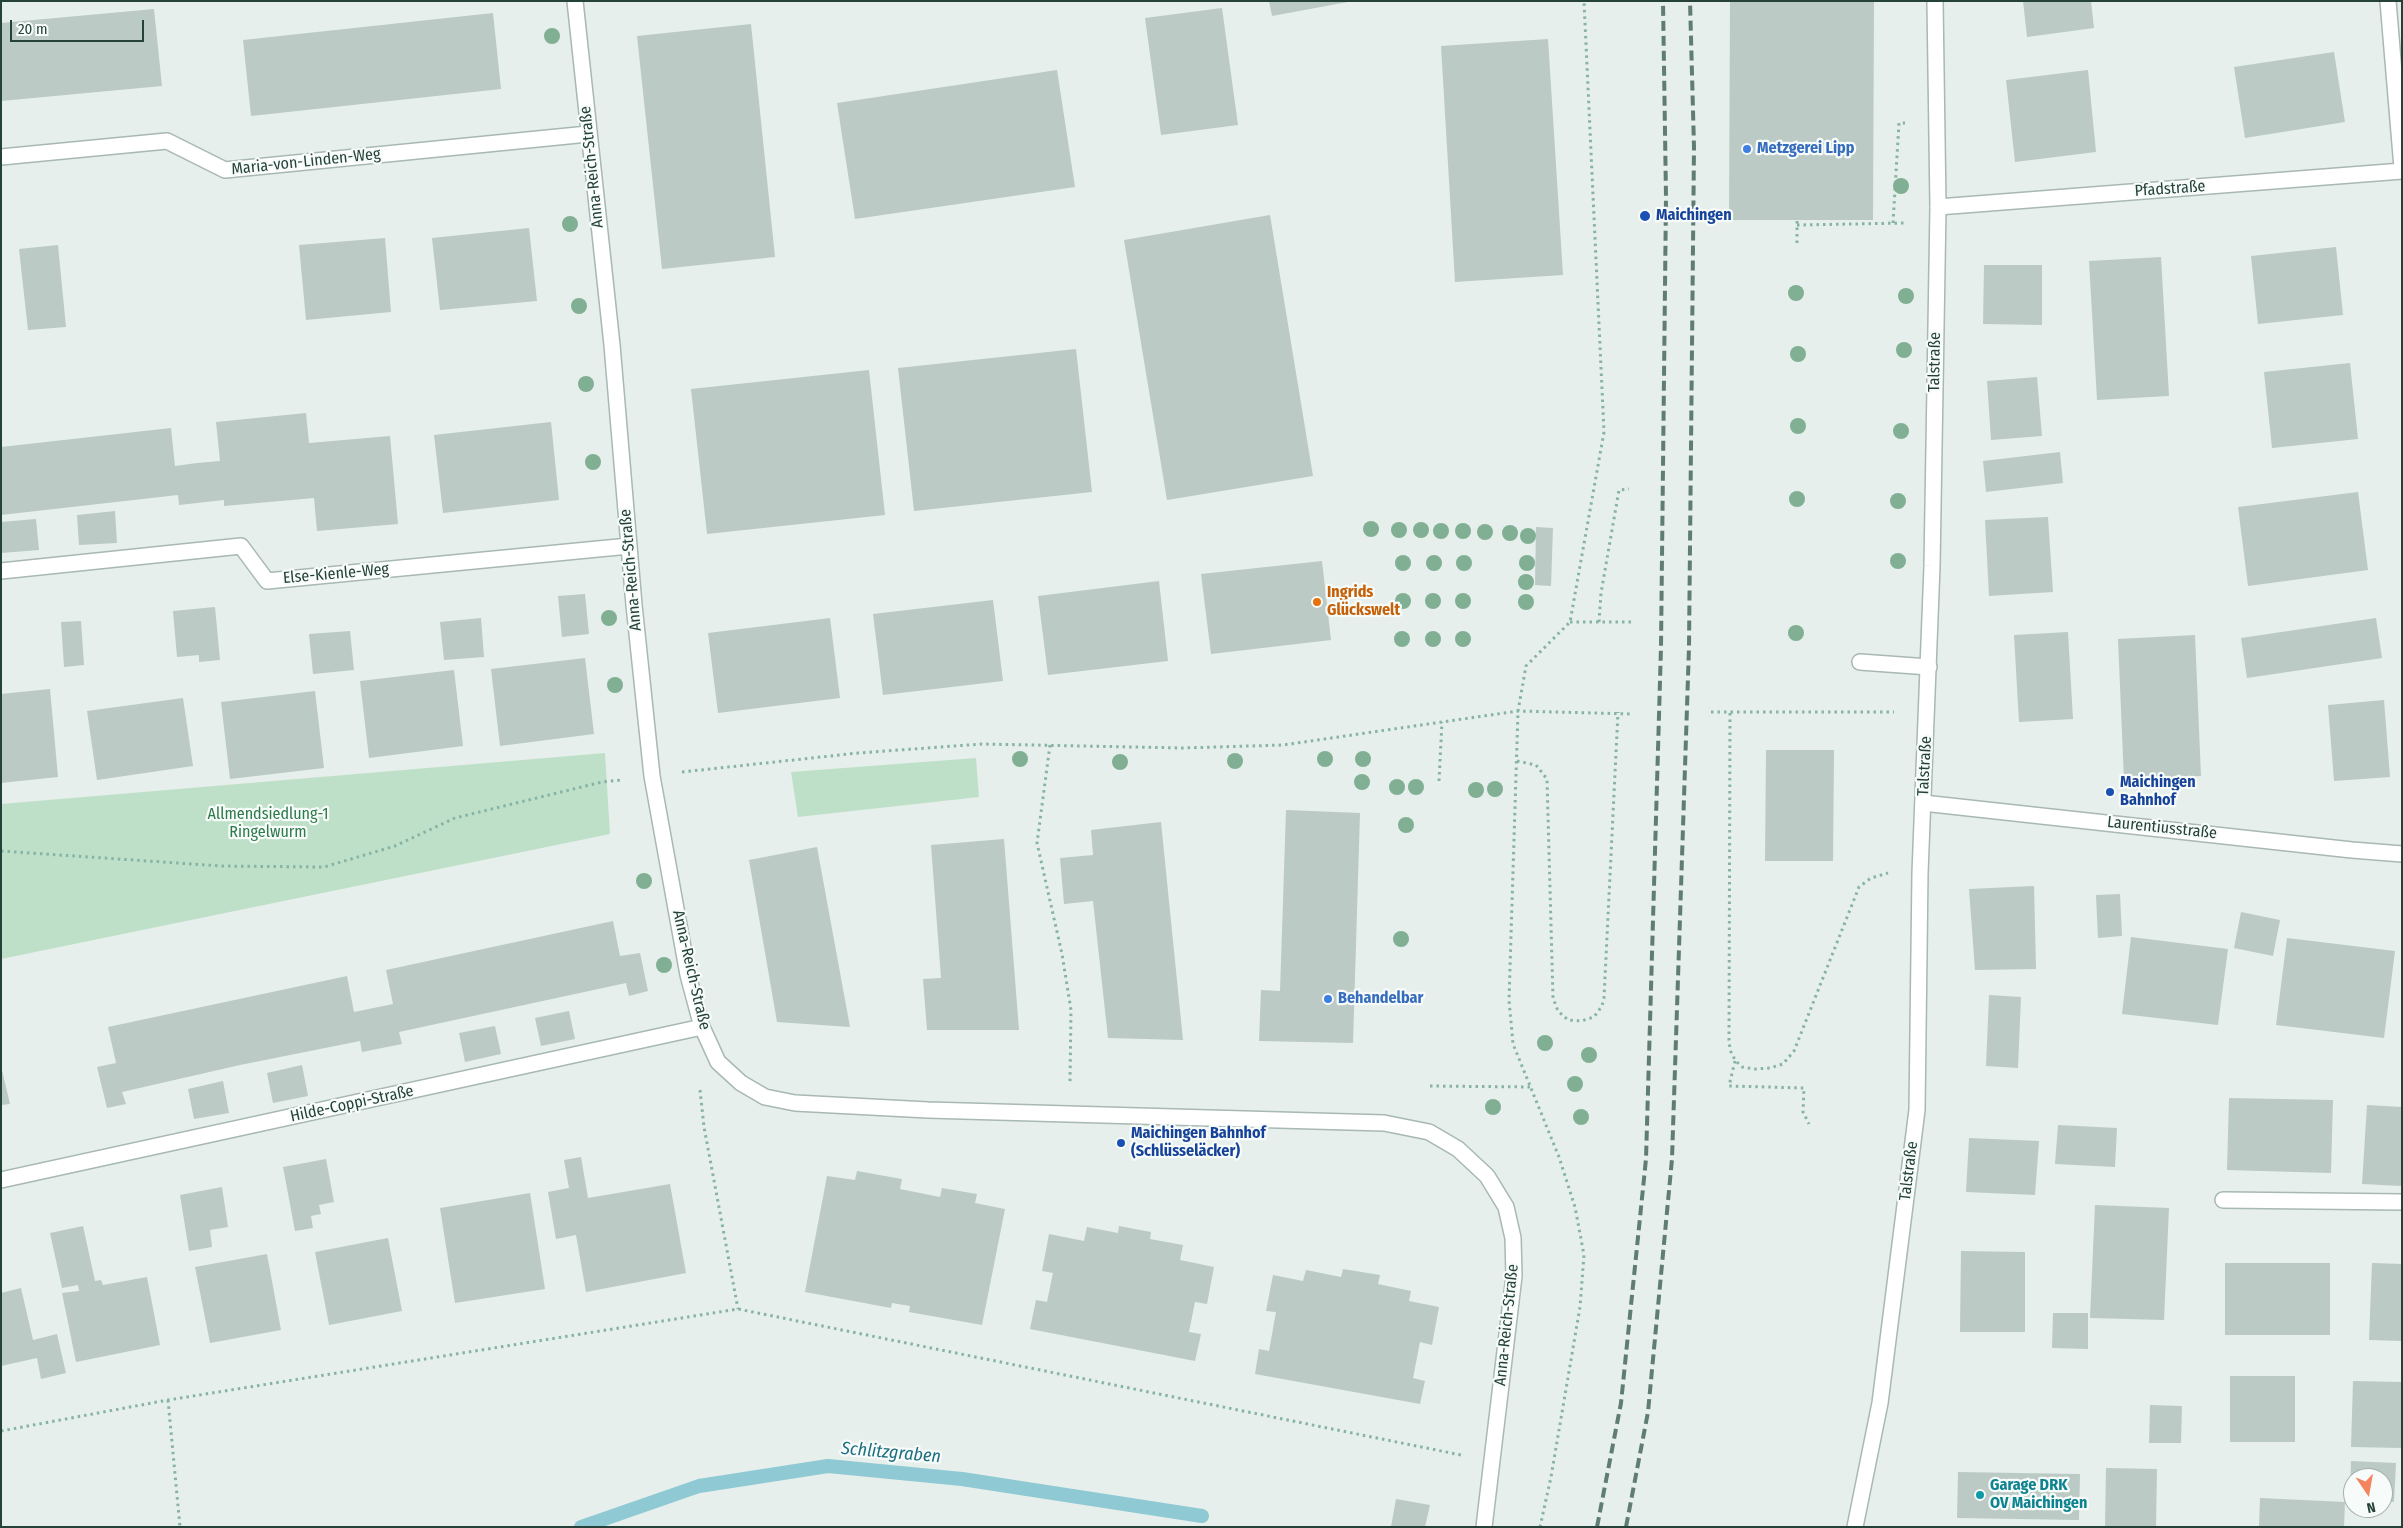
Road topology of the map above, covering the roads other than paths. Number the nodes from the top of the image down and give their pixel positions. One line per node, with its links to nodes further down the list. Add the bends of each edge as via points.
1 (575, 1): 4 (street, Anna-Reich-Straße)
2 (1935, 1): 7 (street, Talstraße)
3 (2388, 1): 6 (street)
4 (588, 134): 5 (street, Maria-von-Linden-Weg, via 225,170 166,141); 8 (street, Anna-Reich-Straße, via 612,344)
5 (1, 157)
6 (2402, 170): 7 (street, Pfadstraße)
7 (1938, 207): 11 (street, Talstraße)
8 (629, 546): 9 (street, Else-Kienle-Weg, via 267,581 241,546); 14 (street, Anna-Reich-Straße, via 652,776 688,975)
9 (1, 571)
10 (1860, 662): 11 (street)
11 (1929, 667): 12 (street, Talstraße)
12 (1923, 803): 13 (street, Laurentiusstraße); 19 (street, Talstraße, via 1917,1110 1880,1403)
13 (2402, 854)
14 (702, 1027): 15 (street, Hilde-Coppi-Straße); 18 (street, Anna-Reich-Straße, via 718,1062 741,1083 765,1097 795,1103 1384,1123 1429,1132 1458,1149 1487,1176 1506,1207 1513,1238 1514,1276)
15 (1, 1180)
16 (2223, 1200): 17 (street)
17 (2402, 1202)
18 (1484, 1527)
19 (1855, 1527)

